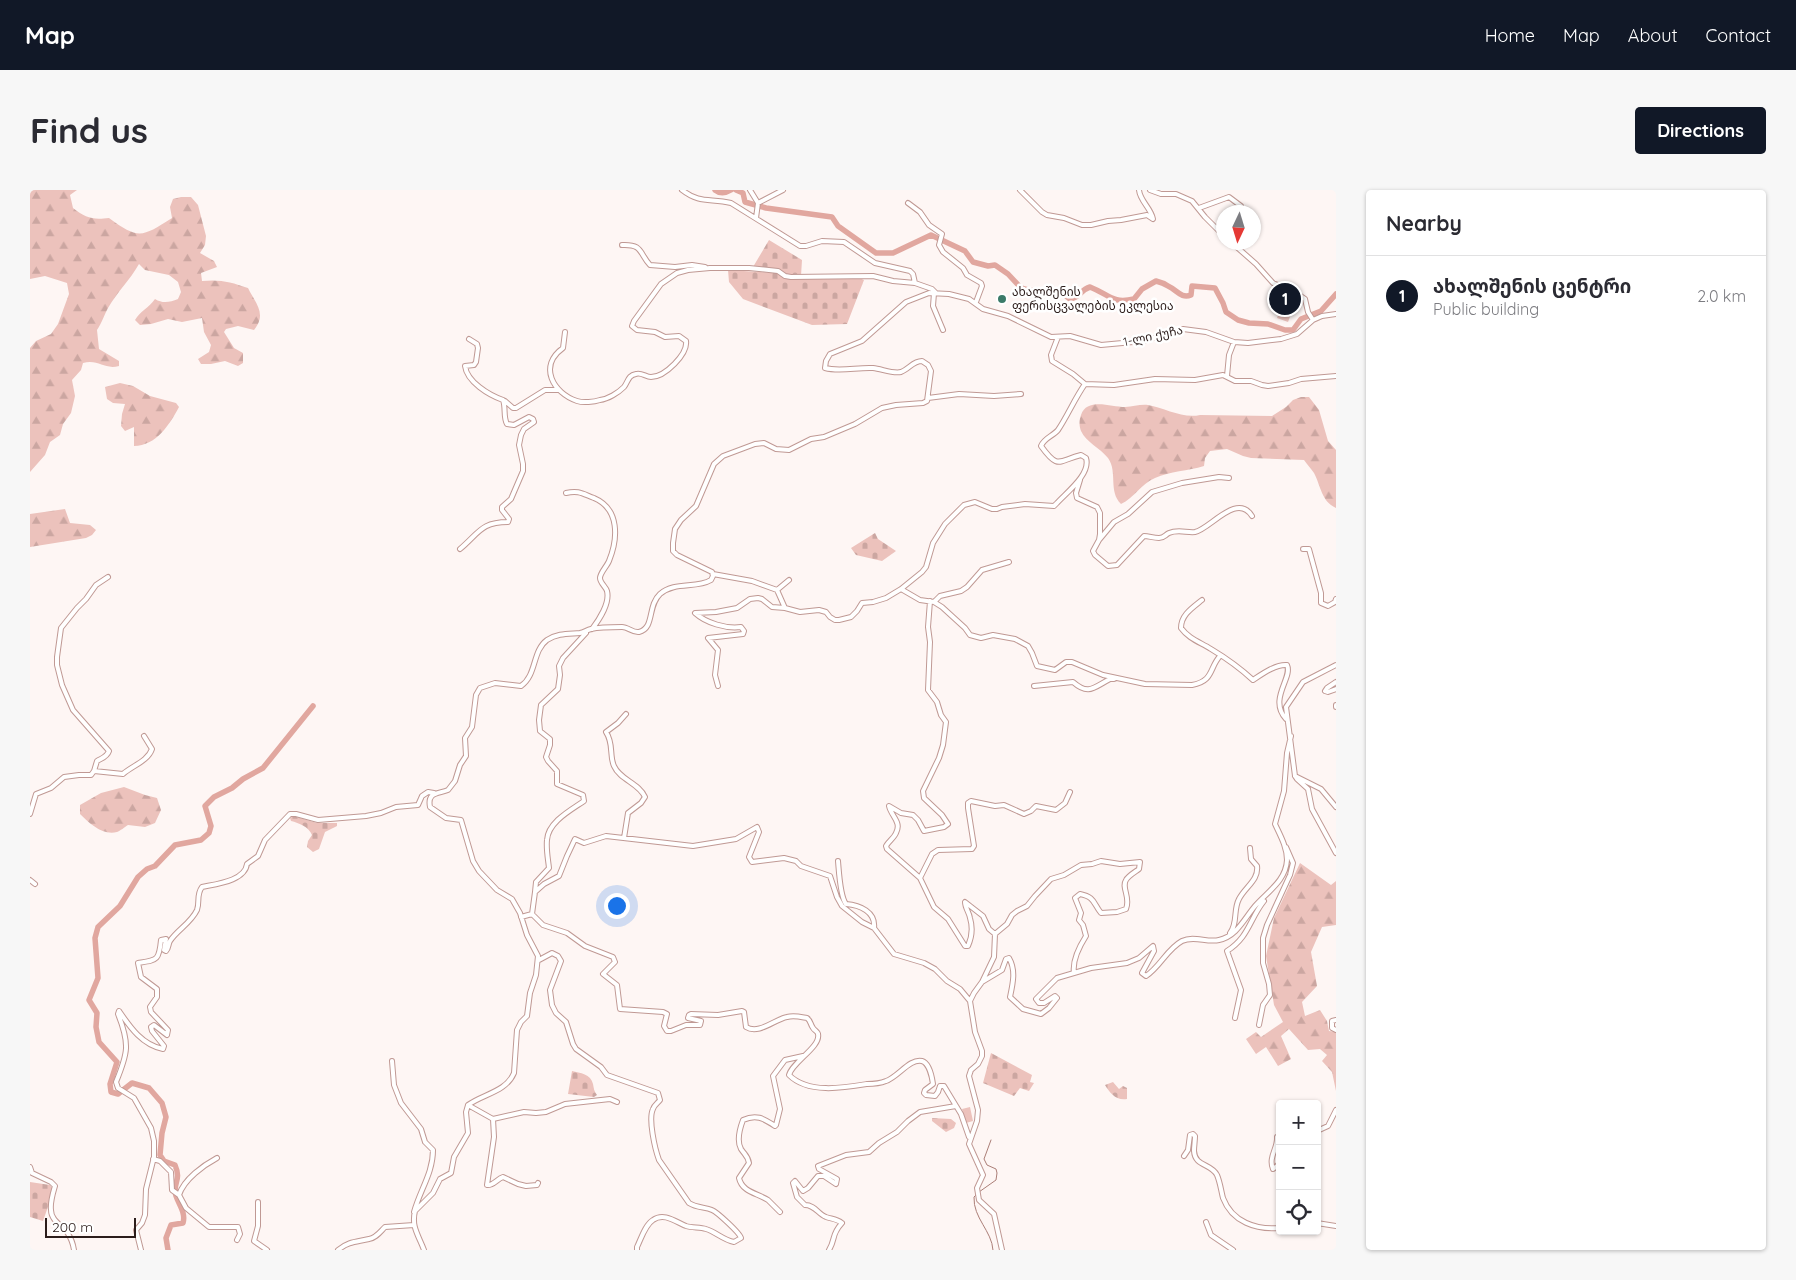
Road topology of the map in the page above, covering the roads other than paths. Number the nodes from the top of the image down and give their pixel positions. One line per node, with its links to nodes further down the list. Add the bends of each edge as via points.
1 (682, 190): 11 (street, via 698,200 731,203)
2 (750, 190): 8 (street)
3 (783, 190): 8 (street)
4 (1020, 190): 5 (street, via 1047,215 1090,226 1147,215 1153,219)
5 (1139, 190)
6 (1150, 190): 10 (street, via 1184,196)
7 (908, 203): 18 (street, via 942,234 939,245 943,252 981,282)
8 (758, 205): 11 (street)
9 (1240, 205): 10 (street, via 1229,197)
10 (1199, 208): 12 (street)
11 (756, 218): 16 (street, via 800,246 844,242 876,262 910,272)
12 (1216, 228)
13 (622, 245): 15 (street, via 636,246 650,265)
14 (1240, 250): 20 (street, via 1274,283 1305,299)
15 (710, 268): 16 (street, via 765,269 791,278 873,276); 29 (street, via 677,273 660,284 632,326 666,337 679,336 686,341 686,348 673,367 654,377 637,373 615,394 600,400 578,401)
16 (915, 283): 17 (street)
17 (935, 293): 18 (street, 1-ლი ქუჩა); 21 (street, via 934,306); 31 (street, via 922,294 906,302 862,341 830,354 825,364 829,369 866,368 897,372 922,361 931,371)
18 (976, 302): 23 (street, 1-ლი ქუჩა, via 984,309)
19 (1336, 314): 20 (street, 1-ლი ქუჩა)
20 (1313, 320): 25 (street, 1-ლი ქუჩა, via 1297,334 1282,339)
21 (943, 330)
22 (565, 332): 29 (street, via 563,348 555,356 550,375)
23 (1058, 337): 25 (street, 1-ლი ქუჩა, via 1070,336 1113,345 1144,341 1183,329 1206,332); 28 (street, via 1052,362)
24 (469, 339): 32 (street, via 477,344 478,354 474,365 467,364 465,368 476,383)
25 (1234, 342): 26 (street)
26 (1227, 376): 27 (street, via 1235,381 1251,381 1262,386); 28 (street, via 1196,380 1155,379 1114,385)
27 (1336, 376)
28 (1085, 384): 33 (street, via 1060,427 1041,446 1057,462 1084,456 1088,462)
29 (559, 390): 32 (street, via 545,390 516,408)
30 (1021, 394): 31 (street, via 959,394)
31 (928, 398): 41 (street, via 923,404 882,408 860,422 789,450 758,443 718,460 696,506 680,520 673,543 677,555)
32 (503, 400): 38 (street, via 508,424 514,425 528,417 534,422 520,435 523,471 510,499 502,507 508,522 492,522)
33 (1081, 478): 37 (street, via 1077,498 1097,506 1100,513); 45 (street, via 1054,506 1025,504 992,509 975,502 964,504 933,543 926,567)
34 (1230, 478): 37 (street, via 1219,477 1152,492 1114,522)
35 (566, 493): 50 (street, via 584,492 601,502 610,510 616,532 610,559 600,577 608,597)
36 (1252, 516): 37 (street, via 1247,511 1236,509 1227,511 1194,532 1178,531 1157,538 1144,536 1117,566 1108,566 1095,555 1093,551)
37 (1099, 540)
38 (460, 549)
39 (1303, 549): 46 (street, via 1309,549 1321,603 1328,606)
40 (1009, 562): 48 (street, via 982,570 966,587)
41 (713, 574): 44 (street, via 752,581); 50 (street, via 707,583 682,585 661,593 653,605 650,622 641,631 626,627)
42 (108, 577): 62 (street, via 96,584 60,628 57,657 62,685 73,710 109,751 106,757 97,761)
43 (789, 580): 44 (street)
44 (776, 590): 49 (street)
45 (901, 590): 48 (street, via 920,600); 49 (street, via 878,601 862,603 850,617 840,620 820,610 800,612)
46 (1336, 599)
47 (1202, 600): 51 (street, via 1184,615 1181,628)
48 (932, 601): 53 (street, via 970,635 981,638 1002,636 1028,646 1037,666 1055,670 1066,662 1072,662 1103,675); 73 (street, via 928,627 928,690 946,722 939,758 923,790 924,798 948,824 924,831 913,815 889,806 898,828 886,846)
49 (785, 608): 55 (street, via 772,607 758,598 750,599 737,608 695,613 719,626 741,627 744,631 743,634 708,638 718,650 715,675)
50 (592, 629): 65 (street, via 561,634 544,643 529,679 521,686 495,683 480,688 474,703 472,727 465,738 466,756 448,790); 77 (street, via 563,658 559,666 558,689 541,705 539,713 540,731 550,739 546,757 557,771 557,784 583,795 584,801 564,814 550,829 547,839 549,868 536,882)
51 (1220, 656): 53 (street, via 1208,678 1197,684 1145,684); 59 (street, via 1253,680 1287,665 1279,702)
52 (1336, 665): 59 (street, via 1303,682 1288,703)
53 (1122, 678): 56 (street, via 1110,679 1087,690 1081,690 1073,682)
54 (1336, 682): 57 (street, via 1325,691)
55 (718, 686)
56 (1034, 686)
57 (1336, 689)
58 (626, 714): 68 (street, via 606,732 612,743 613,765 645,796 628,813)
59 (1287, 720): 61 (street)
60 (144, 736): 62 (street, via 152,749 142,761 122,774)
61 (1291, 736): 63 (street); 69 (street, via 1284,791 1275,824)
62 (94, 771): 67 (street, via 91,776 64,777 51,788 36,794)
63 (1295, 776): 66 (street, via 1321,789); 71 (street, via 1308,789 1312,809)
64 (1070, 792): 73 (street, via 1059,809 1036,806 1024,814 1004,805 971,801 968,808 974,846 972,849 938,850 932,854)
65 (434, 793): 79 (street, via 429,801 430,807 446,818 461,820 479,871 497,890 512,899); 103 (street, via 422,796 418,805 396,807 366,816 318,820 290,814 265,840 258,856 247,864 242,874 202,888 197,897 196,912 170,941 166,951 166,939 161,940 157,957 152,962 138,963 140,977 158,989 151,1012 168,1030 167,1035 151,1026 164,1046 163,1049 157,1048 139,1037 119,1011 127,1052 116,1082 118,1088 134,1098 151,1128)
66 (1336, 807)
67 (30, 814)
68 (624, 838): 77 (street, via 606,836 584,843 575,839 559,876); 80 (street, via 693,846 736,839 757,827 759,832 749,857 752,862 784,858 830,876 842,906)
69 (1283, 840): 76 (street, via 1287,861); 89 (street, via 1293,863 1263,938 1263,963 1270,995 1263,1005)
70 (1250, 848): 82 (street, via 1257,875 1238,900 1234,928)
71 (1336, 853)
72 (838, 861): 80 (street, via 838,878 844,901 869,912)
73 (920, 878): 81 (street, via 934,907 948,919 965,946 973,937 965,902 983,916)
74 (30, 880): 75 (street)
75 (35, 884)
76 (1274, 889): 82 (street, via 1257,904 1237,930); 87 (street, via 1257,910 1251,926 1227,951 1241,990)
77 (535, 892): 78 (street)
78 (532, 914): 79 (street); 91 (street, via 543,925 567,933 585,946 614,957 615,962 603,974 617,985 619,1006 623,1011 663,1012 667,1014 665,1029 672,1031 686,1025 700,1025 701,1021 688,1018 691,1014 718,1015 742,1011 746,1027 753,1029 786,1017 804,1017 818,1035 812,1050)
79 (521, 917): 83 (street)
80 (874, 928): 86 (street, via 894,954 935,969 960,989)
81 (995, 934): 84 (street, via 1007,924 1012,914 1027,906 1051,878 1081,865 1101,861 1120,864 1140,862 1139,869 1126,880 1126,910 1101,913 1097,903 1088,896 1080,894 1075,898 1086,936 1073,966); 85 (street, via 994,957)
82 (1226, 937): 84 (street, via 1218,941 1183,940 1146,976 1142,973 1154,951 1153,946 1127,963)
83 (539, 960): 94 (street, via 527,1016 517,1030 512,1078); 122 (street, via 552,953 561,961 550,990 552,1005 556,1014 566,1022 576,1049 607,1075 658,1093 660,1100 653,1107 650,1118 659,1160 689,1204 712,1210 741,1238 734,1242 726,1240 707,1229 687,1227 663,1217 649,1224)
84 (1074, 973): 85 (street, via 1057,978 1037,996 1039,1003 1057,998 1041,1014 1023,1009 1010,997 1014,977 1009,958 1001,971)
85 (982, 982): 86 (street)
86 (970, 1002): 99 (street, via 982,1052 969,1076 978,1110)
87 (1234, 1018)
88 (1336, 1020): 90 (street, via 1331,1025)
89 (1259, 1025)
90 (1336, 1030)
91 (805, 1056): 95 (street, via 789,1075 809,1086 825,1088 886,1082 911,1062 924,1061 933,1084 924,1093 935,1096 940,1086 944,1086); 109 (street, via 785,1060 774,1076 780,1109 776,1125 751,1116 743,1120 739,1131 740,1147 748,1156 749,1164 739,1178 740,1184)
92 (392, 1061): 110 (street, via 394,1085 401,1104 433,1150 430,1173 418,1198)
93 (617, 1102): 97 (street, via 610,1099 565,1104 546,1112 524,1112)
94 (468, 1105): 97 (street); 110 (street, via 468,1133 454,1157 451,1173 440,1178 433,1193 418,1207)
95 (956, 1106): 99 (street); 123 (street, via 920,1112 869,1152 846,1155 818,1166 837,1178 836,1184 818,1176 803,1191 795,1181 793,1183 798,1198 805,1204 842,1223 834,1231)
96 (1336, 1110): 98 (street, via 1328,1126)
97 (494, 1118): 106 (street, via 487,1185 503,1177 526,1186)
98 (1321, 1129)
99 (970, 1138): 124 (street, via 970,1148 982,1175 977,1188 978,1197 994,1214)
100 (1276, 1145): 105 (street, via 1271,1158 1273,1169)
101 (1184, 1156): 115 (street, via 1193,1134 1196,1136 1195,1156 1198,1162 1217,1175 1229,1210 1252,1226)
102 (217, 1158): 107 (street, via 182,1187)
103 (154, 1159): 107 (street, via 171,1172 172,1190); 118 (street, via 146,1189 145,1215 136,1230)
104 (30, 1167): 117 (street, via 32,1173 55,1186 51,1214 66,1230)
105 (1276, 1167)
106 (538, 1183)
107 (180, 1195): 116 (street, via 186,1208 209,1227 238,1226 240,1234)
108 (258, 1202): 119 (street, via 258,1226 254,1240)
109 (780, 1212)
110 (414, 1216): 113 (street)
111 (1206, 1222): 125 (street, via 1211,1235)
112 (1321, 1224): 114 (street)
113 (414, 1225): 120 (street, via 385,1228 370,1239 354,1241); 121 (street)
114 (1336, 1226)
115 (1276, 1228)
116 (237, 1240)
117 (74, 1250)
118 (141, 1250)
119 (267, 1250)
120 (338, 1250)
121 (424, 1250)
122 (637, 1250)
123 (829, 1250)
124 (1002, 1250)
125 (1233, 1250)

